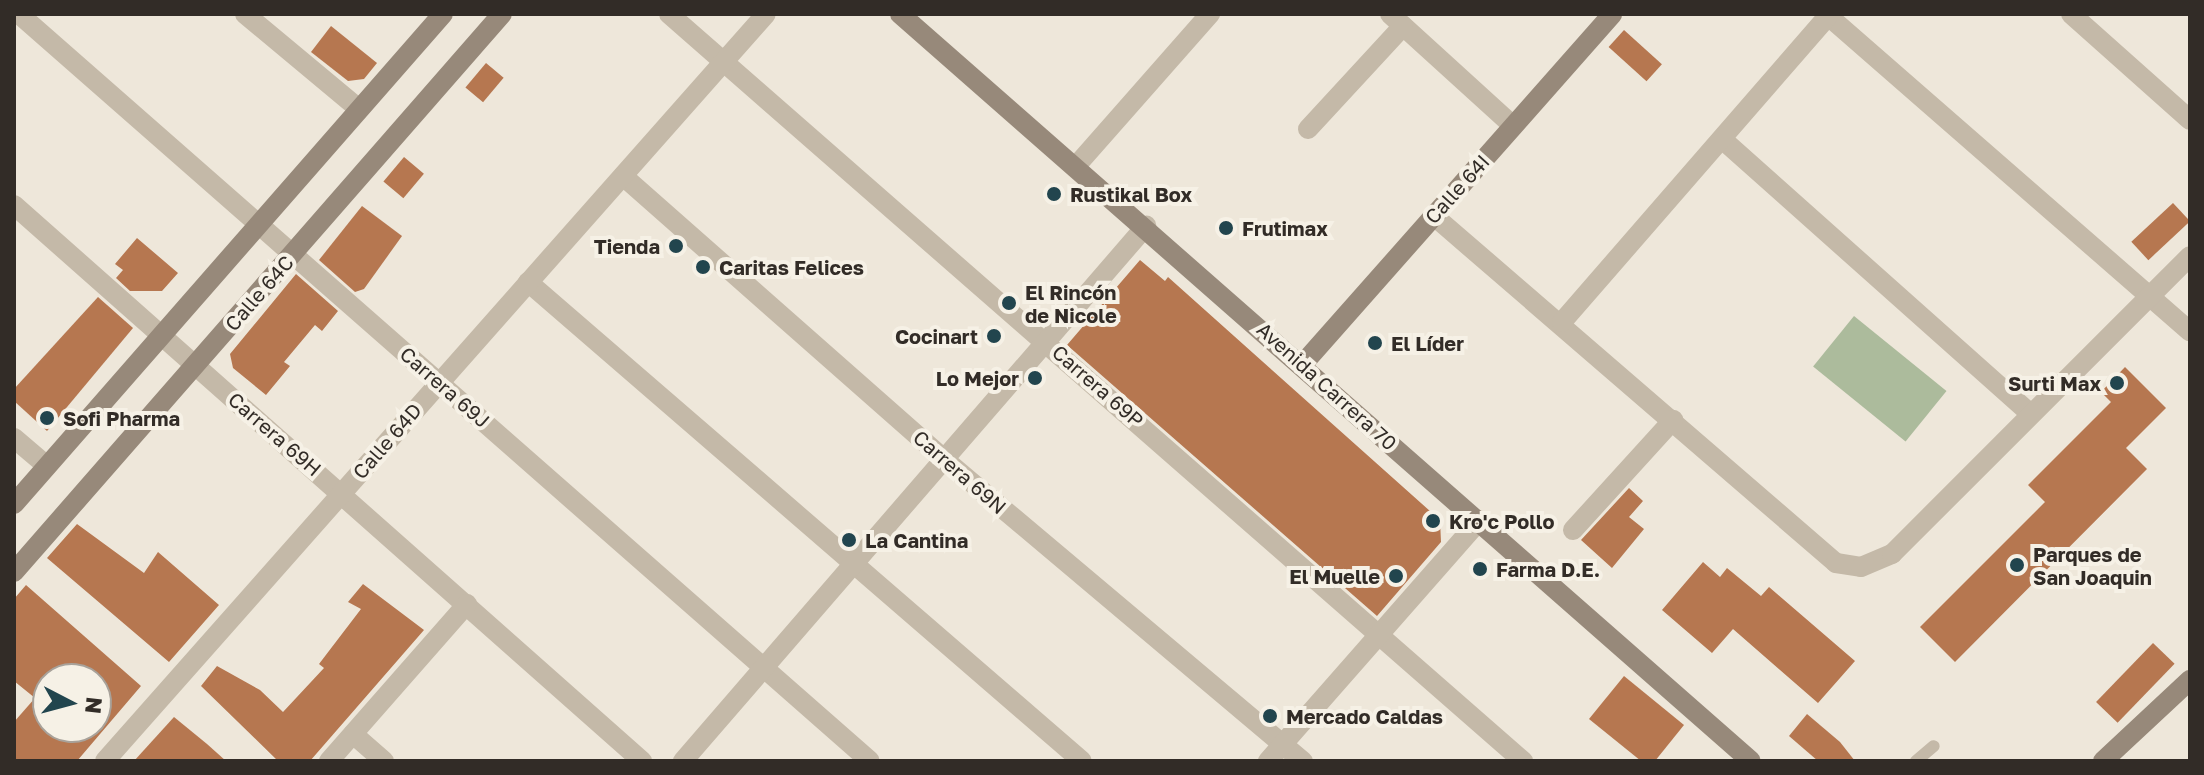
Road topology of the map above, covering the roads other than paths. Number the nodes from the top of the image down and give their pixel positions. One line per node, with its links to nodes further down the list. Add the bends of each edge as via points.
1 (19, 14): 23 (street, Carrera 69J)
2 (245, 14): 14 (street)
3 (443, 14): 14 (street)
4 (502, 14): 25 (street, Calle 64C)
5 (669, 14): 13 (street, Carrera 69P)
6 (766, 14): 13 (street, Calle 64D)
7 (900, 14): 19 (street, Avenida Carrera 70)
8 (1210, 14): 19 (street)
9 (1612, 14): 16 (street, Calle 64I)
10 (2071, 14): 15 (street)
11 (1827, 15): 18 (street); 28 (street)
12 (1397, 20): 16 (street); 17 (street)
13 (723, 62): 20 (street, Calle 64D); 32 (street, Carrera 69P)
14 (359, 109): 23 (street)
15 (2190, 120)
16 (1513, 126): 22 (street, Calle 64I)
17 (1308, 129)
18 (1722, 139): 29 (street); 36 (street)
19 (1076, 166): 24 (street, Avenida Carrera 70)
20 (623, 176): 27 (street, Calle 64D); 39 (street, Carrera 69N)
21 (14, 205): 31 (street, Carrera 69H)
22 (1434, 216): 29 (street); 34 (street, Calle 64I)
23 (260, 223): 25 (street, Carrera 69J); 31 (street)
24 (1146, 226): 32 (street); 34 (street, Avenida Carrera 70)
25 (294, 253): 33 (street, Calle 64C); 35 (street, Carrera 69J)
26 (2190, 256): 28 (street)
27 (528, 282): 35 (street, Calle 64D); 45 (street)
28 (2150, 297): 30 (street); 36 (street)
29 (1562, 322): 37 (street)
30 (2190, 332)
31 (162, 335): 33 (street, Carrera 69H); 40 (street)
32 (1048, 343): 39 (street); 48 (street, Carrera 69P)
33 (196, 365): 41 (street, Carrera 69H); 46 (street, Calle 64C)
34 (1302, 365): 43 (street, Avenida Carrera 70)
35 (440, 382): 41 (street, Calle 64D); 49 (street, Carrera 69J)
36 (2030, 413): 37 (street, via 1892,554 1861,567 1836,563)
37 (1673, 420): 44 (street)
38 (14, 438): 40 (street)
39 (945, 460): 45 (street); 52 (street, Carrera 69N)
40 (47, 466): 42 (street)
41 (342, 493): 47 (street, Carrera 69H); 54 (street, Calle 64D)
42 (14, 504)
43 (1479, 521): 48 (street); 64 (street, Avenida Carrera 70)
44 (1573, 530)
45 (855, 564): 49 (street); 60 (street)
46 (14, 572)
47 (467, 604): 51 (street); 57 (street, Carrera 69H)
48 (1381, 632): 52 (street); 63 (street, Carrera 69P)
49 (764, 668): 58 (street); 59 (street, Carrera 69J)
50 (2190, 680): 66 (street)
51 (353, 734): 55 (street); 56 (street)
52 (1283, 744): 61 (street); 62 (street, Carrera 69N)
53 (1934, 746): 65 (lane)
54 (105, 761)
55 (329, 761)
56 (384, 761)
57 (642, 761)
58 (683, 761)
59 (870, 761)
60 (1082, 761)
61 (1268, 761)
62 (1303, 761)
63 (1523, 761)
64 (1751, 761)
65 (1916, 761)
66 (2103, 761)

